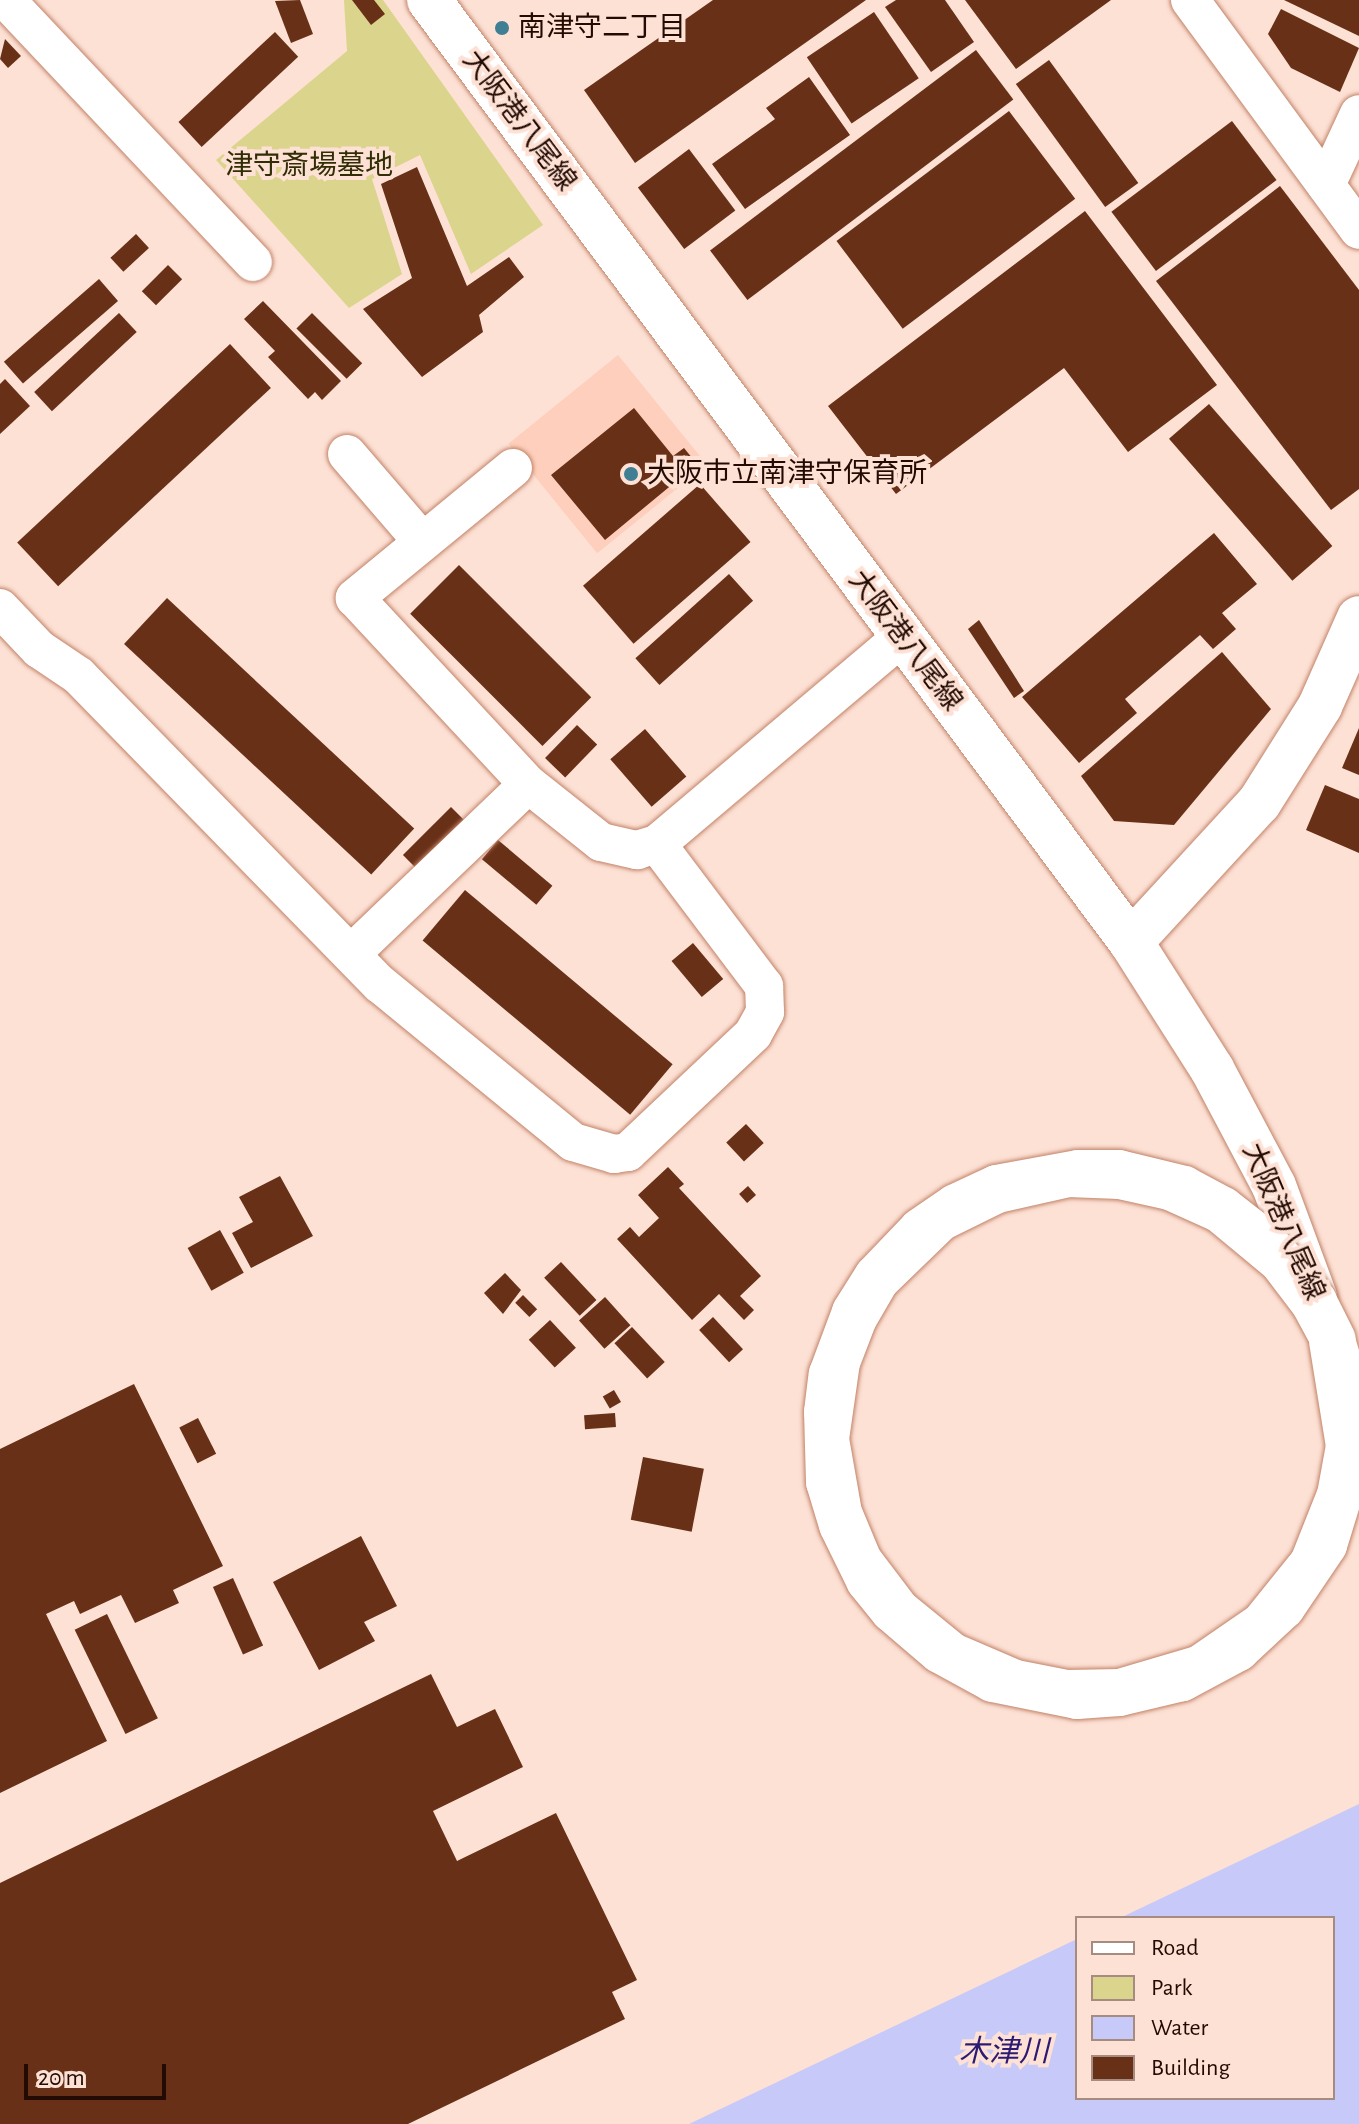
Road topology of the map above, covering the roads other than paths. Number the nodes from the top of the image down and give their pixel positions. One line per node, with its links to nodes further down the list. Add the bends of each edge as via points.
1 (6, 0): 7 (street)
2 (429, 0): 13 (main road, 大阪港八尾線)
3 (1190, 0): 5 (street)
4 (1359, 114): 5 (street)
5 (1326, 185): 6 (street)
6 (1359, 230)
7 (253, 262)
8 (347, 454): 10 (street)
9 (513, 468): 10 (street)
10 (421, 540): 14 (street, via 360,587 359,609)
11 (0, 608): 17 (street, via 39,649 79,676)
12 (1359, 618): 16 (main road, via 1320,706 1259,803)
13 (901, 638): 15 (street); 16 (main road, 大阪港八尾線)
14 (528, 784): 15 (street, via 601,842 637,850); 17 (street)
15 (657, 844): 17 (street, via 764,986 766,999 753,1034 628,1152 599,1154 573,1142)
16 (1131, 942): 18 (main road, 大阪港八尾線, bridge, via 1212,1069 1274,1186 1331,1341 1348,1446 1339,1495 1312,1563 1263,1624 1201,1667 1120,1691 1067,1692 1003,1678 952,1655 898,1611 860,1561 840,1513 827,1439 838,1362 877,1280 940,1219 997,1191 1068,1175 1120,1177 1170,1188 1221,1211 1281,1261 1313,1303 1333,1340 1345,1380 1349,1446 1340,1496 1325,1545 1289,1601 1238,1649 1182,1679 1130,1692 1077,1697 993,1680 940,1651 892,1610 868,1580 841,1525 828,1482 826,1412 831,1374 854,1312 883,1269 921,1230 975,1196 1017,1181 1067,1172 1119,1172 1184,1188 1223,1209 1264,1241 1300,1281 1315,1302 1334,1340)
17 (351, 954)
18 (1359, 1409)

